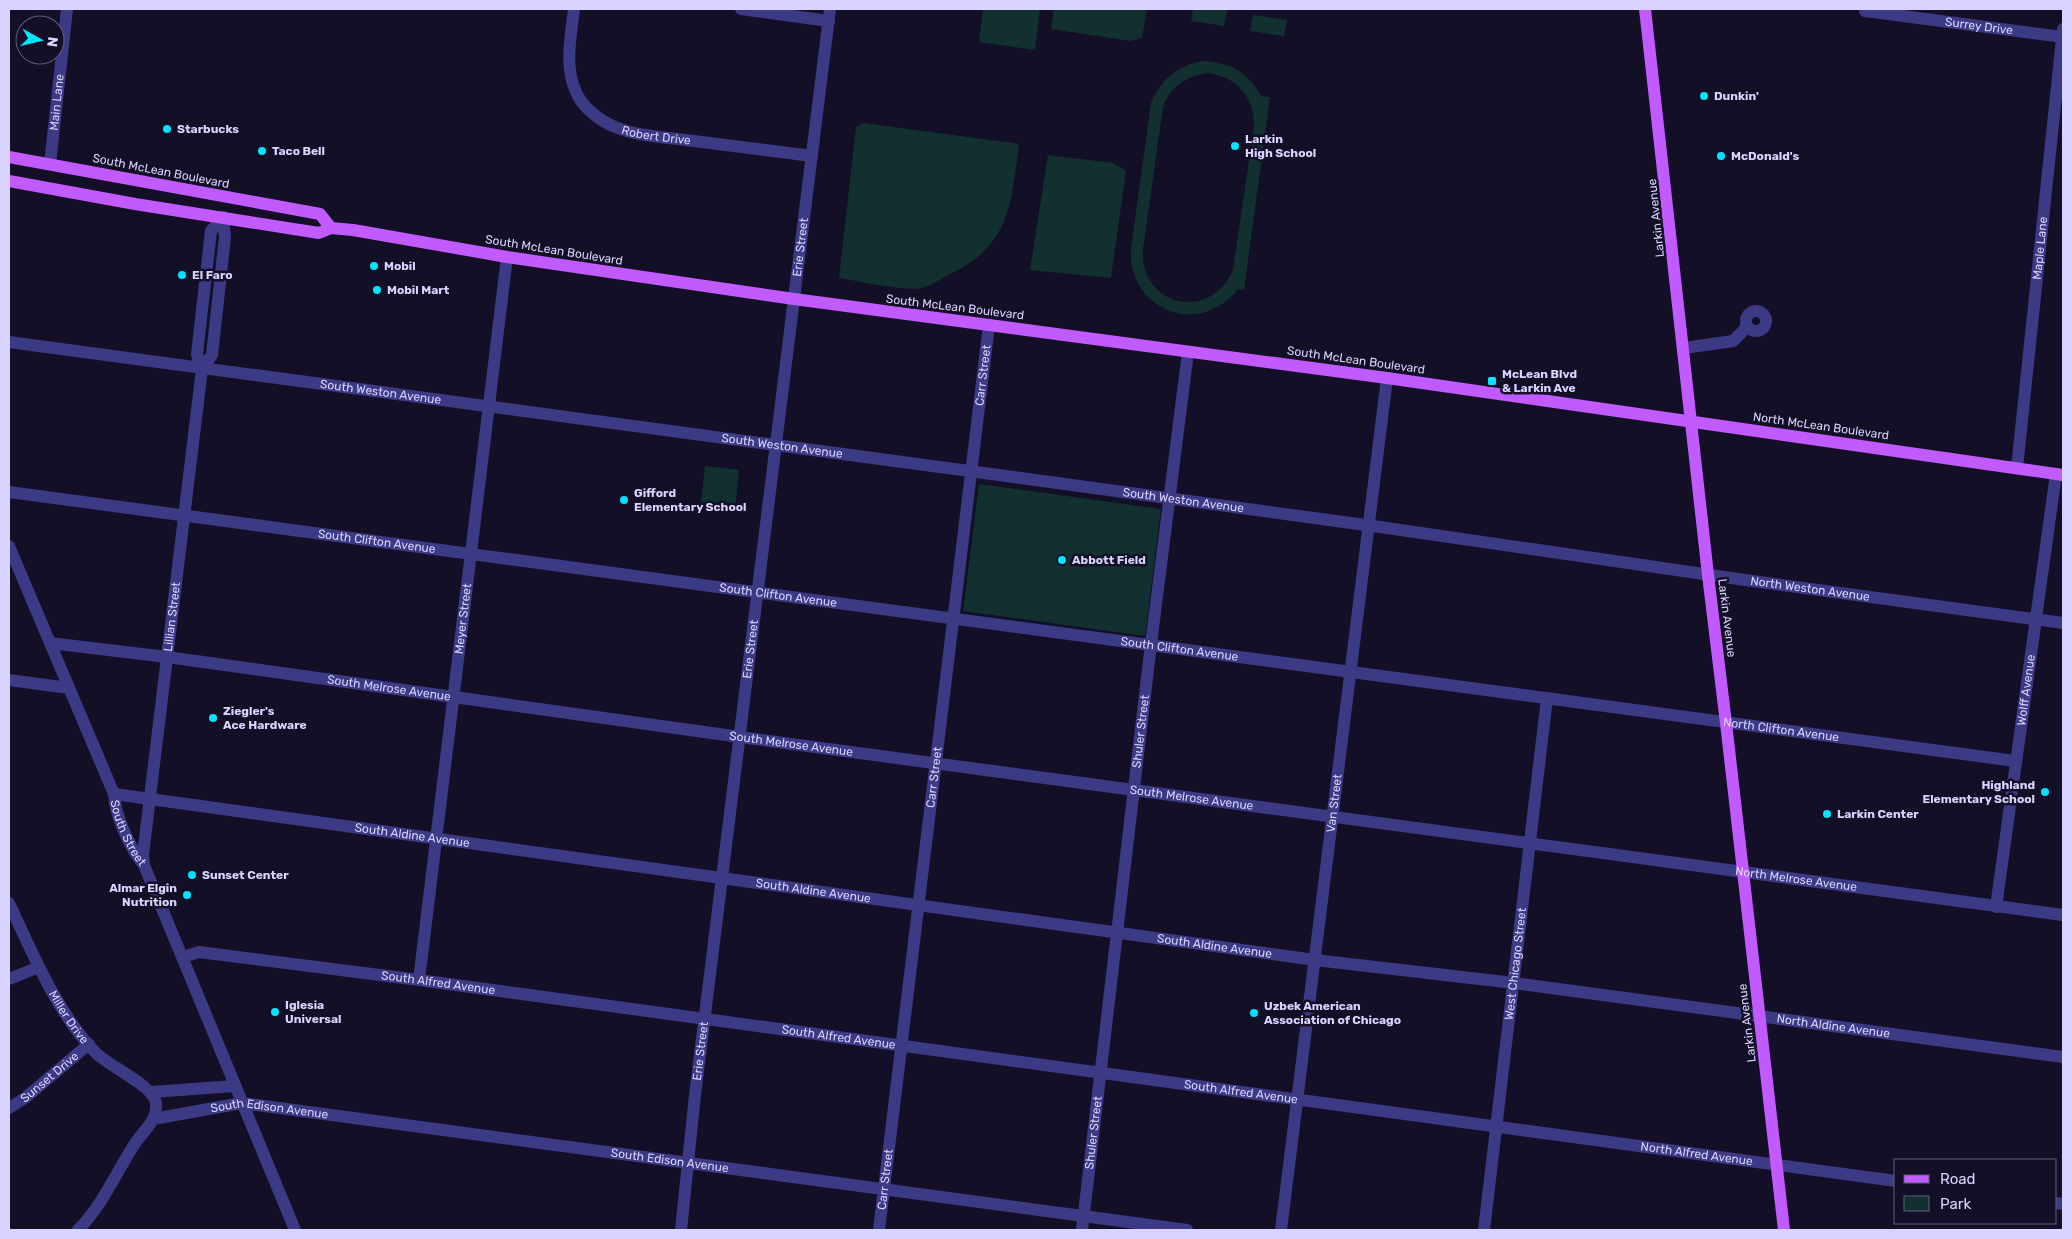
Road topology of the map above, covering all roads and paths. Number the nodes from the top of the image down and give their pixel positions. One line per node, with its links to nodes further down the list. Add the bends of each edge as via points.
1 (67, 9): 10 (street, Main Lane)
2 (574, 9): 8 (street, Robert Drive, via 569,55 575,92 601,120 648,135)
3 (741, 9): 6 (street)
4 (1645, 9): 19 (main road, Larkin Avenue)
5 (1865, 12): 7 (street, Surrey Drive)
6 (830, 15): 8 (street, Erie Street)
7 (2063, 33): 27 (street, Maple Lane)
8 (812, 156): 15 (street, Erie Street)
9 (9, 157): 10 (main road, South McLean Boulevard)
10 (50, 164): 13 (main road, South McLean Boulevard, via 320,214)
11 (9, 181): 12 (main road, South McLean Boulevard)
12 (223, 217): 13 (main road, South McLean Boulevard, via 319,233); 21 (street, Lillian Street, via 225,237 212,355)
13 (331, 228): 14 (main road, South McLean Boulevard)
14 (507, 257): 15 (main road, South McLean Boulevard); 24 (street, Meyer Street)
15 (794, 300): 16 (main road, South McLean Boulevard); 26 (street, Erie Street)
16 (989, 325): 20 (main road, South McLean Boulevard); 28 (street, Carr Street)
17 (1747, 326): 19 (street, via 1733,341)
18 (9, 342): 21 (street, South Weston Avenue)
19 (1684, 348): 25 (main road, Larkin Avenue)
20 (1188, 352): 22 (main road, South McLean Boulevard); 31 (street, Shuler Street)
21 (202, 369): 24 (street, South Weston Avenue); 32 (street, Lillian Street)
22 (1387, 378): 23 (main road, South McLean Boulevard); 33 (street, Van Street)
23 (1575, 405): 25 (main road, North McLean Boulevard)
24 (490, 408): 26 (street, South Weston Avenue); 36 (street, Meyer Street)
25 (1692, 422): 27 (main road, North McLean Boulevard); 37 (main road, Larkin Avenue)
26 (775, 446): 28 (street, South Weston Avenue); 38 (street, Erie Street)
27 (2017, 468): 29 (main road, North McLean Boulevard)
28 (970, 471): 31 (street, South Weston Avenue); 40 (street, Carr Street)
29 (2059, 474): 39 (street, Wolff Avenue)
30 (9, 492): 32 (street, South Clifton Avenue)
31 (1168, 498): 33 (street, South Weston Avenue); 43 (street, Shuler Street)
32 (184, 515): 36 (street, South Clifton Avenue); 44 (street, Lillian Street)
33 (1367, 526): 35 (street, South Weston Avenue); 45 (street, Van Street)
34 (9, 546): 42 (street, South Street)
35 (1556, 552): 37 (street, North Weston Avenue)
36 (472, 553): 38 (street, South Clifton Avenue); 48 (street, Meyer Street)
37 (1708, 575): 39 (street, North Weston Avenue); 50 (main road, Larkin Avenue)
38 (757, 592): 40 (street, South Clifton Avenue); 51 (street, Erie Street)
39 (2036, 619): 41 (street, North Weston Avenue); 52 (street, Wolff Avenue)
40 (952, 620): 43 (street, South Clifton Avenue); 53 (street, Carr Street)
41 (2063, 622)
42 (50, 643): 44 (street, South Melrose Avenue); 47 (street, South Street)
43 (1150, 644): 45 (street, South Clifton Avenue); 54 (street, Shuler Street)
44 (167, 657): 48 (street, South Melrose Avenue); 56 (street, Lillian Street)
45 (1350, 671): 49 (street, South Clifton Avenue); 57 (street, Van Street)
46 (9, 680): 47 (street)
47 (69, 688): 55 (street, South Street)
48 (454, 696): 51 (street, South Melrose Avenue); 58 (street, Meyer Street)
49 (1547, 698): 50 (street, North Clifton Avenue); 59 (street, West Chicago Street)
50 (1726, 723): 52 (street, North Clifton Avenue); 61 (main road, Larkin Avenue)
51 (740, 737): 53 (street, South Melrose Avenue); 62 (street, Erie Street)
52 (2015, 761): 65 (street, Wolff Avenue)
53 (936, 762): 54 (street, South Melrose Avenue); 64 (street, Carr Street)
54 (1133, 790): 57 (street, South Melrose Avenue); 67 (street, Shuler Street)
55 (114, 794): 56 (street, South Aldine Avenue); 60 (street, South Street, via 114,806 135,854)
56 (150, 800): 58 (street, South Aldine Avenue); 60 (street, Lillian Street)
57 (1332, 817): 59 (street, South Melrose Avenue); 69 (street, Van Street)
58 (436, 839): 62 (street, South Aldine Avenue); 72 (street, Meyer Street)
59 (1531, 843): 61 (street, North Melrose Avenue); 73 (street, West Chicago Street)
60 (144, 865): 68 (street, South Street)
61 (1743, 872): 65 (street, North Melrose Avenue); 74 (main road, Larkin Avenue)
62 (722, 879): 64 (street, South Aldine Avenue); 75 (street, Erie Street)
63 (9, 903): 70 (street, Miller Drive)
64 (918, 905): 67 (street, South Aldine Avenue); 77 (street, Carr Street)
65 (1996, 907): 66 (street, North Melrose Avenue)
66 (2063, 915)
67 (1117, 931): 69 (street, South Aldine Avenue); 79 (street, Shuler Street)
68 (183, 957): 72 (street, South Alfred Avenue, via 199,952); 80 (street, South Street)
69 (1315, 960): 73 (street, South Aldine Avenue); 82 (street, Van Street)
70 (39, 966): 71 (street); 76 (street, Miller Drive)
71 (9, 979)
72 (419, 980): 75 (street, South Alfred Avenue)
73 (1514, 983): 74 (street, North Aldine Avenue); 86 (street, West Chicago Street)
74 (1760, 1018): 78 (street, North Aldine Avenue); 88 (main road, Larkin Avenue)
75 (705, 1020): 77 (street, South Alfred Avenue); 87 (street, Erie Street)
76 (89, 1044): 81 (street, Miller Drive, via 112,1065); 84 (street, Sunset Drive)
77 (901, 1046): 79 (street, South Alfred Avenue); 90 (street, Carr Street)
78 (2063, 1057)
79 (1101, 1074): 82 (street, South Alfred Avenue); 91 (street, Shuler Street)
80 (234, 1086): 81 (street, South Edison Avenue); 83 (street, South Street)
81 (152, 1092): 85 (street, via 156,1105)
82 (1298, 1101): 86 (street, South Alfred Avenue); 98 (street, Van Street)
83 (242, 1103): 85 (street, South Edison Avenue); 87 (street, South Edison Avenue); 93 (street, South Street)
84 (9, 1108)
85 (153, 1119): 92 (street, via 100,1204)
86 (1497, 1126): 88 (street, North Alfred Avenue); 99 (street, West Chicago Street)
87 (688, 1162): 90 (street, South Edison Avenue); 94 (street, Erie Street)
88 (1777, 1165): 89 (street, North Alfred Avenue); 100 (main road, Larkin Avenue)
89 (1894, 1181)
90 (884, 1190): 91 (street, South Edison Avenue); 95 (street, Carr Street)
91 (1084, 1216): 96 (street, Shuler Street); 97 (street, South Edison Avenue)
92 (78, 1230)
93 (295, 1230)
94 (681, 1230)
95 (879, 1230)
96 (1082, 1230)
97 (1187, 1230)
98 (1281, 1230)
99 (1484, 1230)
100 (1784, 1230)

